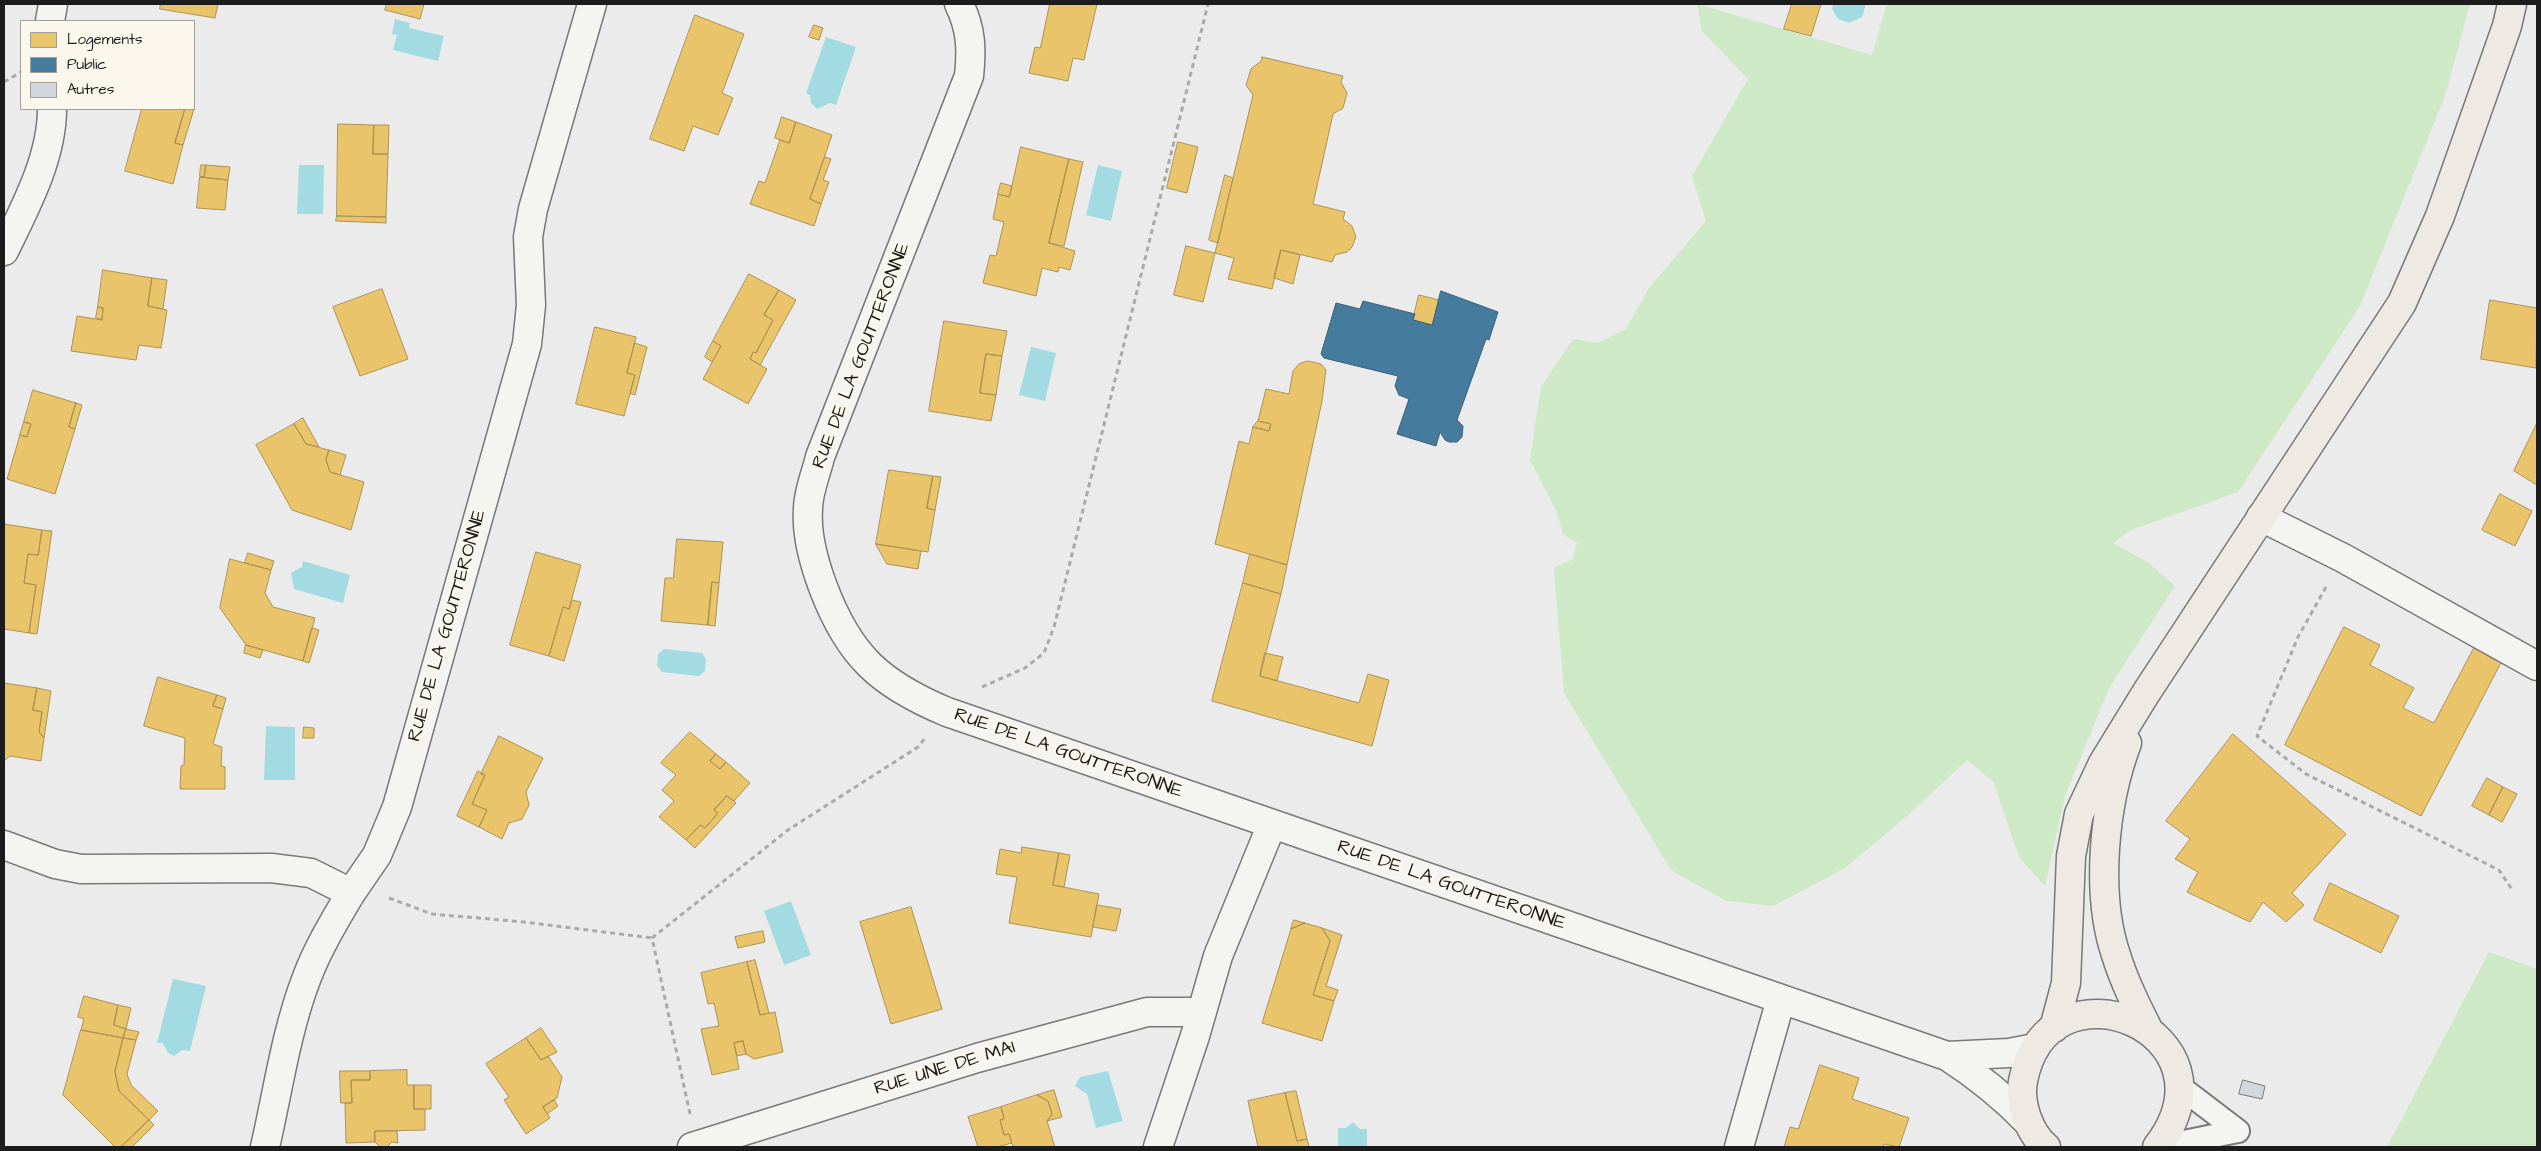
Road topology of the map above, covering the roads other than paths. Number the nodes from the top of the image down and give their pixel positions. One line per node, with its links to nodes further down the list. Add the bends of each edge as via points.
1 (52, 4): 5 (street)
2 (592, 4): 13 (street, RUE DE LA GOUTTERONNE, via 533,209 528,237 531,305 527,344 397,806 377,855)
3 (959, 4): 11 (street, RUE DE LA GOUTTERONNE, via 967,20 972,48 970,76 820,457 808,509 812,560 834,617 854,650 886,680 922,702)
4 (2512, 4): 8 (main road, via 2440,216 2402,303)
5 (50, 20)
6 (52, 110): 7 (street, via 52,124 42,163)
7 (4, 251)
8 (2261, 517): 9 (street, via 2343,558); 10 (main road)
9 (2537, 666)
10 (2146, 693): 16 (main road, via 2103,763 2079,814 2071,856 2066,983); 17 (main road, via 2122,755 2105,850 2106,907 2115,954)
11 (1272, 824): 14 (street, RUE DE LA GOUTTERONNE); 15 (street, via 1218,956)
12 (4, 845): 13 (street, via 55,864 81,869 271,868 311,873)
13 (354, 889): 22 (street, RUE DE LA GOUTTERONNE, via 306,977)
14 (1781, 999): 19 (street, RUE DE LA GOUTTERONNE); 25 (street)
15 (1202, 1012): 23 (street, RUE UNE DE MAI, via 1147,1012 977,1058); 24 (street)
16 (2054, 1028): 17 (main road, via 2072,1018 2112,1014); 18 (main road)
17 (2148, 1029): 20 (main road, via 2164,1045 2174,1064)
18 (2035, 1048): 19 (street, RUE DE LA GOUTTERONNE, via 2009,1053); 21 (main road, via 2022,1084 2023,1104)
19 (1947, 1056): 21 (street, RUE DE LA GOUTTERONNE, via 2000,1094)
20 (2179, 1086): 26 (main road, via 2178,1108 2170,1130); 26 (lane, via 2238,1131)
21 (2039, 1140)
22 (265, 1147)
23 (692, 1147)
24 (1158, 1147)
25 (1739, 1147)
26 (2158, 1147)

